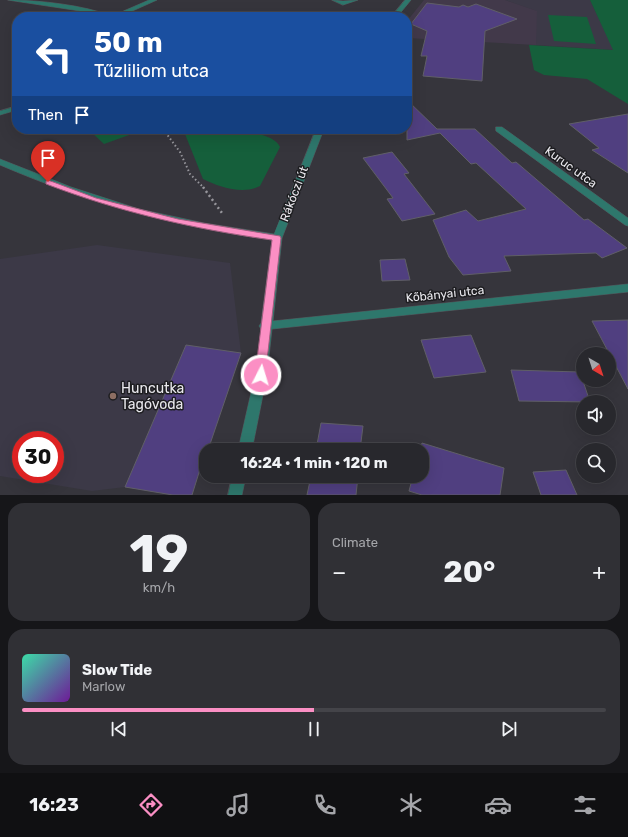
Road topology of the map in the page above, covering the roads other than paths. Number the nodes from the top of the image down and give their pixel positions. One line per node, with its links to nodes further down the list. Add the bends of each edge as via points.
1 (11, 0): 7 (street)
2 (154, 0): 8 (street)
3 (335, 0): 4 (street, via 343,3)
4 (355, 0)
5 (400, 0): 6 (street)
6 (408, 0): 9 (street)
7 (97, 12)
8 (126, 12)
9 (398, 12)
10 (12, 109): 11 (street)
11 (0, 113)
12 (499, 129): 15 (street, Kuruc utca)
13 (318, 134): 16 (street, Rákóczi út)
14 (0, 162): 16 (street, via 101,202 177,222)
15 (628, 223)
16 (277, 238): 18 (street, Rákóczi út)
17 (628, 288): 18 (street, Kőbányai utca)
18 (265, 326): 19 (street, Rákóczi út, via 261,375)
19 (246, 443)
20 (238, 483): 21 (street)
21 (235, 495)

